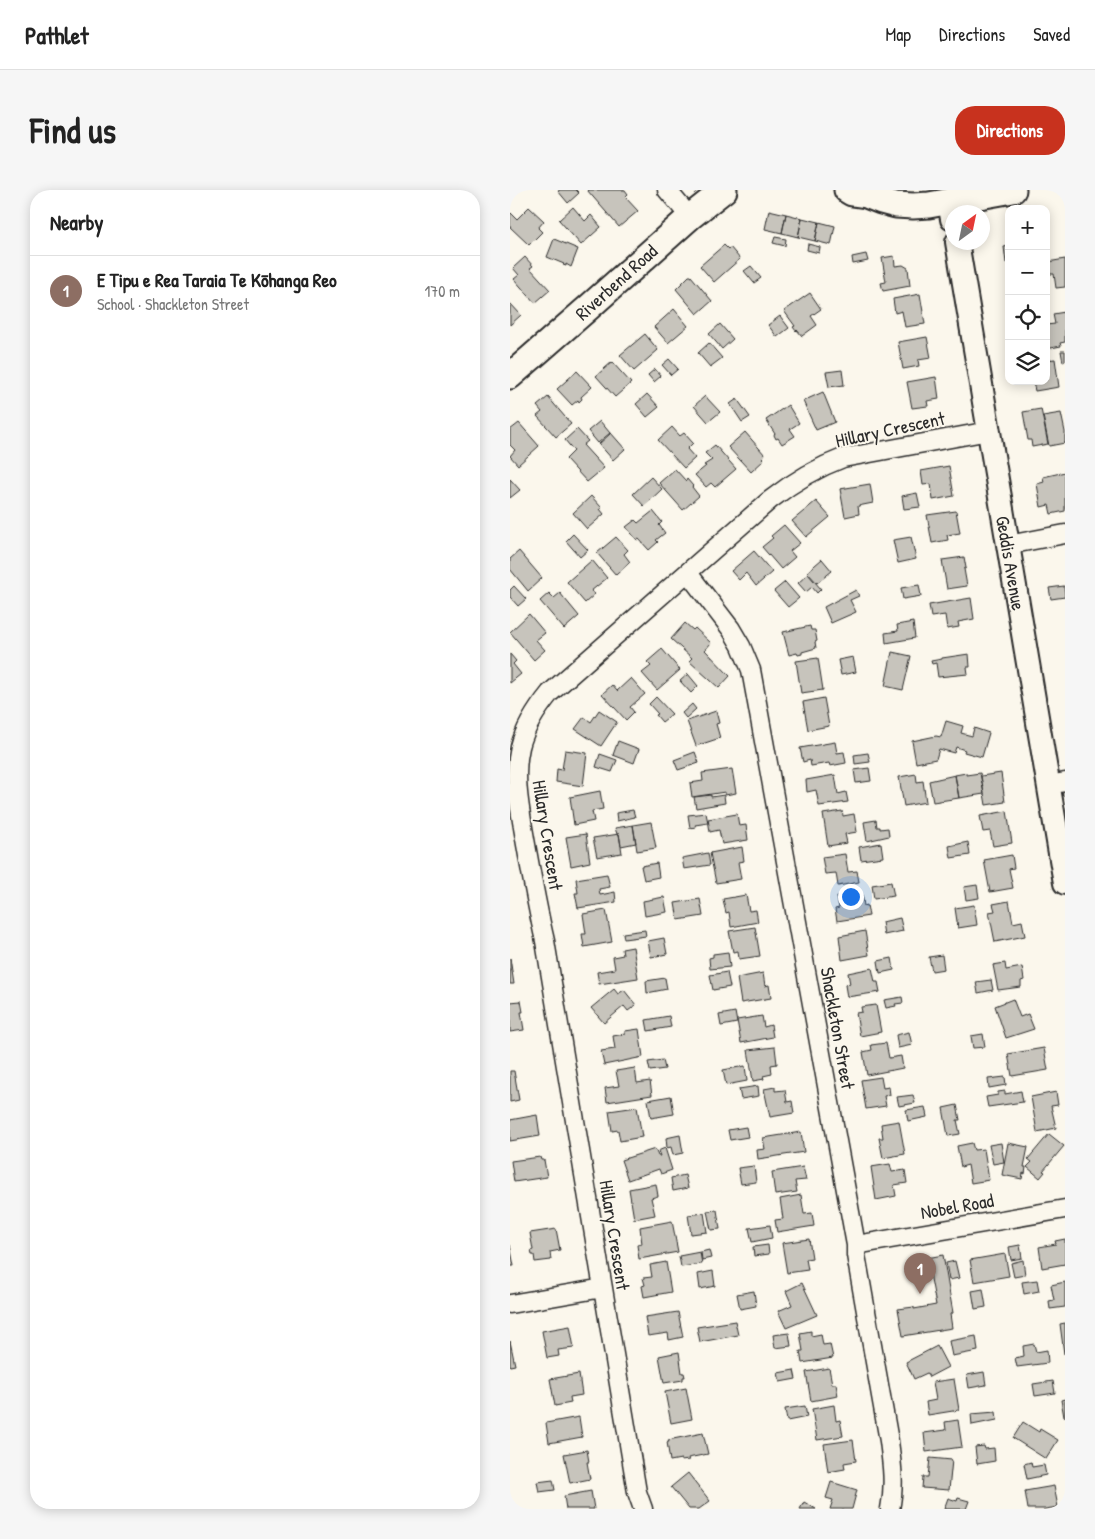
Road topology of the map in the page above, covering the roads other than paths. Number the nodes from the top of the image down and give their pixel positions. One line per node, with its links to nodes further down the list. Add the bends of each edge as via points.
1 (667, 190): 7 (street)
2 (724, 190): 7 (main road, Riverbend Road)
3 (1013, 190): 5 (main road)
4 (859, 192): 6 (main road, via 896,205)
5 (966, 205)
6 (945, 209)
7 (690, 217): 9 (main road, Riverbend Road)
8 (958, 250): 10 (street, Geddis Avenue)
9 (510, 376)
10 (989, 431): 12 (street, Geddis Avenue); 13 (street, Hillary Crescent, via 864,453 823,466 786,487)
11 (1065, 534): 12 (street)
12 (1008, 545): 14 (street, Geddis Avenue)
13 (688, 573): 17 (street, Shackleton Street, via 731,629 751,670); 18 (street, Hillary Crescent, via 550,694 535,712 520,745 517,763 517,785 527,849)
14 (1057, 784): 15 (street, Geddis Avenue)
15 (1065, 883)
16 (1065, 1209): 17 (street, Nobel Road)
17 (856, 1245): 21 (street, Shackleton Street, via 893,1469)
18 (603, 1288): 19 (street); 20 (street, Hillary Crescent, via 637,1492)
19 (510, 1304)
20 (643, 1509)
21 (890, 1509)

